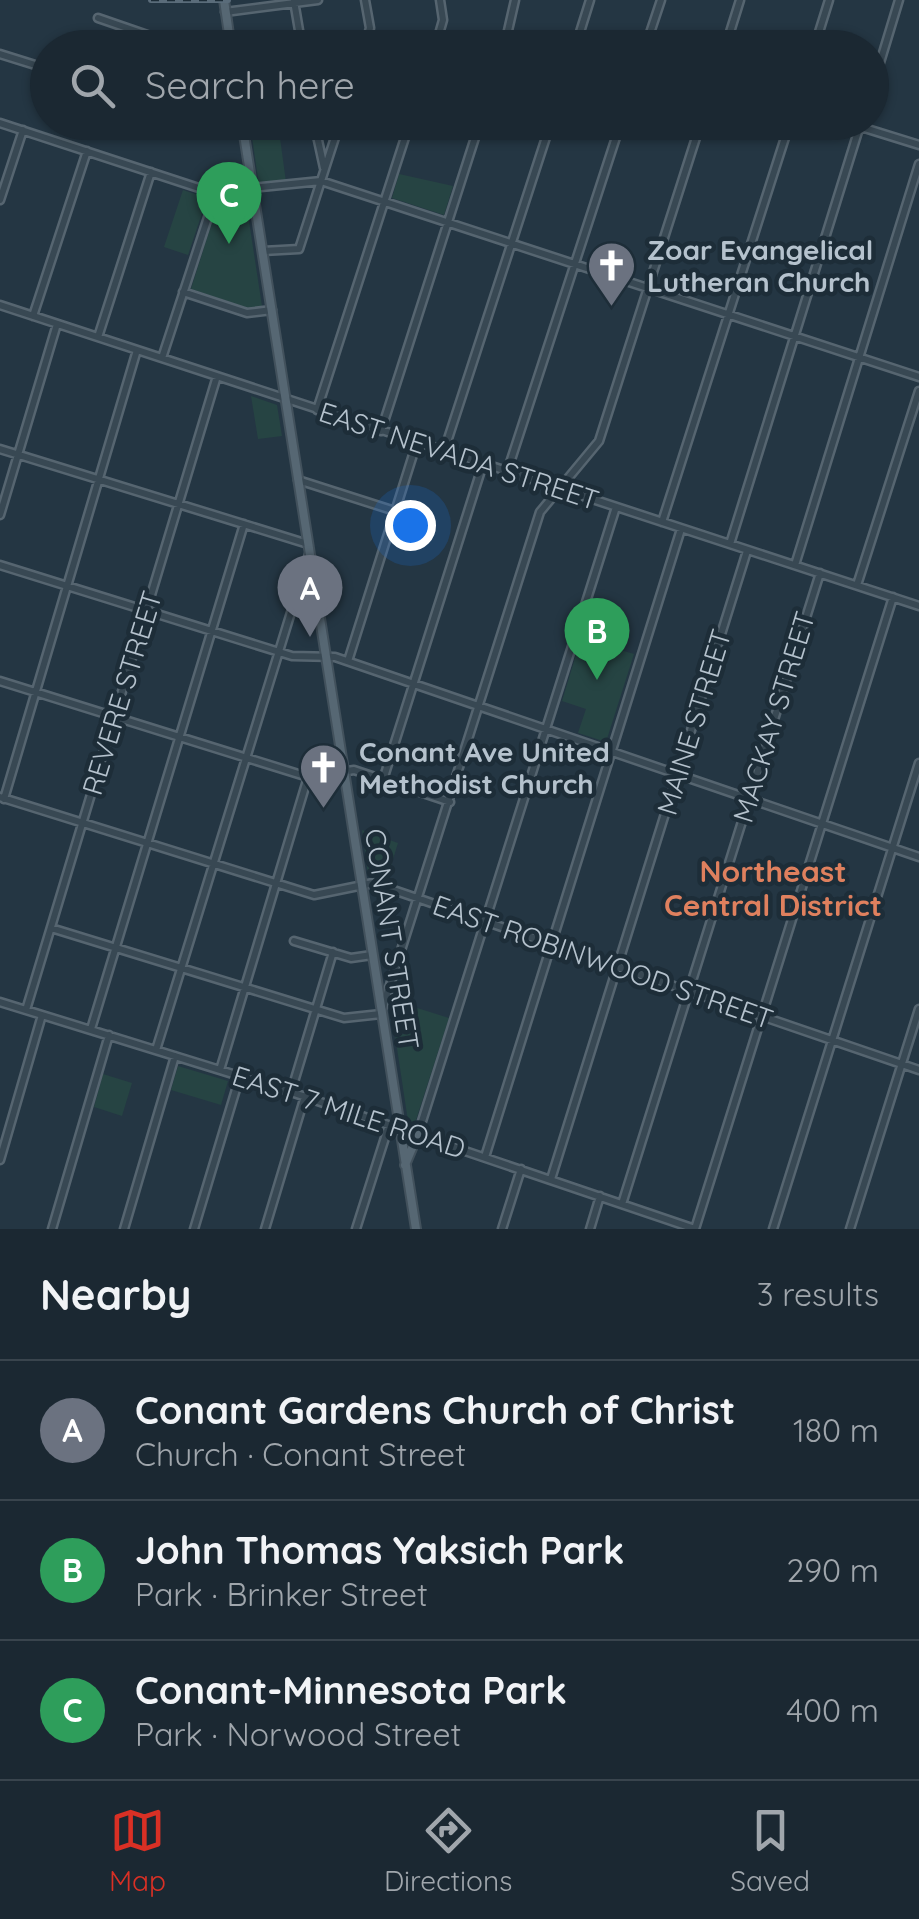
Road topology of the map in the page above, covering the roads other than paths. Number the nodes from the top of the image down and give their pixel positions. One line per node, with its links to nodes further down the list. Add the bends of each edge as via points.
1 (224, 0): 12 (main road)
2 (318, 0): 11 (street)
3 (365, 0): 17 (street)
4 (440, 0): 18 (street)
5 (515, 0): 19 (street)
6 (590, 0): 20 (street)
7 (661, 0): 21 (street)
8 (740, 0): 22 (street)
9 (829, 0): 23 (street)
10 (899, 0): 24 (street)
11 (294, 2): 12 (street); 16 (street)
12 (226, 12): 15 (main road)
13 (98, 18): 14 (street)
14 (133, 30)
15 (228, 30)
16 (299, 30)
17 (370, 30)
18 (440, 30)
19 (508, 30)
20 (581, 30)
21 (651, 30)
22 (731, 30)
23 (820, 30)
24 (889, 33)
25 (0, 54): 26 (street)
26 (30, 63)
27 (0, 123): 28 (street)
28 (23, 130): 29 (street); 50 (street)
29 (30, 132)
30 (889, 135): 42 (street)
31 (53, 140): 43 (street)
32 (245, 140): 48 (main road, CONANT STREET)
33 (318, 140): 45 (street)
34 (334, 140): 45 (street)
35 (404, 140): 51 (street)
36 (474, 140): 52 (street)
37 (545, 140): 53 (street)
38 (615, 140): 55 (street)
39 (695, 140): 56 (street)
40 (784, 140): 60 (street)
41 (856, 140): 63 (street)
42 (919, 146)
43 (87, 151): 46 (street); 61 (street)
44 (919, 164): 66 (street)
45 (325, 169): 47 (street)
46 (152, 172): 49 (street); 64 (street)
47 (321, 181): 48 (street); 51 (street); 54 (street, via 299,249)
48 (253, 189): 49 (street); 54 (main road, CONANT STREET)
49 (216, 192): 57 (street)
50 (0, 200)
51 (384, 202): 52 (street); 72 (street)
52 (448, 222): 53 (street); 73 (street)
53 (512, 243): 55 (street); 76 (street)
54 (263, 251): 59 (main road, CONANT STREET)
55 (576, 263): 56 (street); 79 (street)
56 (648, 287): 60 (street); 82 (street, via 599,441)
57 (184, 292): 59 (street, via 247,312); 67 (street)
58 (0, 305): 61 (street, EAST NEVADA STREET)
59 (272, 310): 71 (main road, CONANT STREET)
60 (729, 314): 63 (street); 87 (street)
61 (34, 316): 62 (street, EAST NEVADA STREET)
62 (57, 324): 64 (street, EAST NEVADA STREET); 77 (street)
63 (796, 335): 66 (street); 90 (street)
64 (98, 337): 65 (street, EAST NEVADA STREET)
65 (137, 350): 67 (street, EAST NEVADA STREET); 80 (street)
66 (859, 355): 69 (street); 94 (street)
67 (162, 358): 68 (street, EAST NEVADA STREET)
68 (218, 376): 71 (street, EAST NEVADA STREET); 83 (street, REVERE STREET)
69 (919, 377)
70 (919, 391): 96 (street)
71 (286, 399): 72 (street, EAST NEVADA STREET); 81 (main road, CONANT STREET)
72 (317, 410): 73 (street, EAST NEVADA STREET)
73 (380, 430): 74 (street, EAST NEVADA STREET)
74 (417, 442): 76 (street, EAST NEVADA STREET); 85 (street)
75 (0, 448): 77 (street)
76 (444, 451): 78 (street, EAST NEVADA STREET)
77 (18, 454): 80 (street); 86 (street)
78 (483, 464): 79 (street, EAST NEVADA STREET); 106 (street)
79 (507, 472): 82 (street, EAST NEVADA STREET)
80 (98, 480): 83 (street); 97 (street)
81 (298, 480): 85 (street); 91 (main road, CONANT STREET)
82 (557, 488): 84 (street, EAST NEVADA STREET); 108 (street, via 540,512)
83 (178, 505): 88 (street); 100 (street, REVERE STREET)
84 (616, 507): 87 (street, EAST NEVADA STREET); 110 (street)
85 (395, 511): 104 (street)
86 (0, 516)
87 (662, 522): 89 (street, EAST NEVADA STREET)
88 (244, 524): 91 (street); 101 (street)
89 (681, 528): 90 (street, EAST NEVADA STREET); 112 (street)
90 (730, 544): 92 (street, EAST NEVADA STREET)
91 (309, 549): 102 (street); 103 (main road, CONANT STREET)
92 (748, 550): 94 (street, EAST NEVADA STREET); 116 (street, MAINE STREET)
93 (0, 565): 97 (street)
94 (794, 565): 95 (street, EAST NEVADA STREET)
95 (820, 573): 96 (street, EAST NEVADA STREET); 120 (street, MACKAY STREET)
96 (858, 585): 98 (street, EAST NEVADA STREET)
97 (67, 586): 100 (street); 107 (street)
98 (892, 597): 99 (street, EAST NEVADA STREET); 123 (street)
99 (919, 606)
100 (147, 610): 101 (street); 109 (street, REVERE STREET)
101 (211, 630): 102 (street); 111 (street)
102 (276, 651): 103 (street); 113 (street)
103 (326, 656): 104 (street); 115 (main road, CONANT STREET)
104 (348, 661): 106 (street)
105 (0, 681): 107 (street)
106 (414, 684): 108 (street); 118 (street)
107 (36, 692): 109 (street); 119 (street)
108 (480, 706): 110 (street); 121 (street)
109 (115, 717): 111 (street); 122 (street, REVERE STREET)
110 (546, 729): 112 (street); 131 (street)
111 (180, 737): 113 (street); 124 (street)
112 (612, 751): 116 (street); 134 (street)
113 (244, 757): 117 (street); 127 (street)
114 (919, 764): 125 (street)
115 (344, 770): 117 (street); 118 (street); 129 (main road, CONANT STREET)
116 (678, 774): 120 (street); 138 (street, MAINE STREET)
117 (308, 777): 128 (street)
118 (383, 780): 121 (street)
119 (2, 798): 122 (street, EAST ROBINWOOD STREET)
120 (749, 798): 123 (street); 141 (street, MACKAY STREET)
121 (450, 802): 130 (street)
122 (82, 823): 124 (street, EAST ROBINWOOD STREET); 132 (street, REVERE STREET)
123 (822, 823): 125 (street); 148 (street)
124 (147, 843): 127 (street, EAST ROBINWOOD STREET); 135 (street)
125 (893, 848): 126 (street); 151 (street)
126 (919, 856)
127 (212, 863): 128 (street, EAST ROBINWOOD STREET); 139 (street)
128 (276, 884): 129 (street, EAST ROBINWOOD STREET, via 318,896); 140 (street)
129 (362, 885): 130 (street, EAST ROBINWOOD STREET); 137 (main road, CONANT STREET)
130 (420, 899): 131 (street, EAST ROBINWOOD STREET); 147 (street)
131 (486, 921): 134 (street, EAST ROBINWOOD STREET); 161 (street)
132 (51, 928): 135 (street); 144 (street, REVERE STREET)
133 (294, 941): 136 (street)
134 (551, 944): 138 (street, EAST ROBINWOOD STREET); 162 (street)
135 (116, 948): 139 (street); 149 (street)
136 (333, 952): 137 (street); 145 (street)
137 (372, 955): 147 (main road, CONANT STREET)
138 (617, 966): 141 (street, EAST ROBINWOOD STREET); 166 (street, MAINE STREET)
139 (180, 968): 140 (street); 152 (street)
140 (245, 988): 145 (street); 155 (street)
141 (688, 991): 148 (street, EAST ROBINWOOD STREET); 168 (street, MACKAY STREET)
142 (0, 1002): 144 (street, EAST 7 MILE ROAD)
143 (919, 1008): 154 (street)
144 (26, 1010): 146 (street, EAST 7 MILE ROAD)
145 (315, 1010): 147 (street, via 348,1019); 158 (street)
146 (42, 1015): 149 (street, EAST 7 MILE ROAD); 163 (street)
147 (380, 1016): 160 (main road, CONANT STREET)
148 (761, 1016): 151 (street, EAST ROBINWOOD STREET); 178 (street)
149 (91, 1030): 150 (street, EAST 7 MILE ROAD)
150 (109, 1035): 152 (street, EAST 7 MILE ROAD); 170 (street)
151 (832, 1040): 154 (street, EAST ROBINWOOD STREET); 179 (street)
152 (156, 1050): 153 (street, EAST 7 MILE ROAD)
153 (175, 1056): 155 (street, EAST 7 MILE ROAD); 171 (street)
154 (902, 1064): 156 (street, EAST ROBINWOOD STREET); 180 (street)
155 (220, 1070): 157 (street, EAST 7 MILE ROAD)
156 (919, 1070)
157 (240, 1076): 158 (street, EAST 7 MILE ROAD); 172 (street)
158 (291, 1092): 159 (street, EAST 7 MILE ROAD)
159 (304, 1096): 160 (street, EAST 7 MILE ROAD); 173 (street)
160 (394, 1127): 161 (street, EAST 7 MILE ROAD); 164 (main road, CONANT STREET); 174 (street)
161 (418, 1134): 162 (street, EAST 7 MILE ROAD); 164 (main road)
162 (485, 1157): 165 (street, EAST 7 MILE ROAD)
163 (0, 1160)
164 (405, 1165): 175 (main road, CONANT STREET)
165 (521, 1169): 166 (street, EAST 7 MILE ROAD); 176 (street)
166 (551, 1180): 167 (street, EAST 7 MILE ROAD)
167 (600, 1196): 168 (street, EAST 7 MILE ROAD); 177 (street)
168 (622, 1204): 169 (street, EAST 7 MILE ROAD)
169 (678, 1226): 178 (street, EAST 7 MILE ROAD)
170 (52, 1229)
171 (124, 1229)
172 (194, 1229)
173 (265, 1229)
174 (356, 1229)
175 (416, 1229)
176 (502, 1229)
177 (590, 1229)
178 (695, 1229)
179 (773, 1229)
180 (850, 1229)

